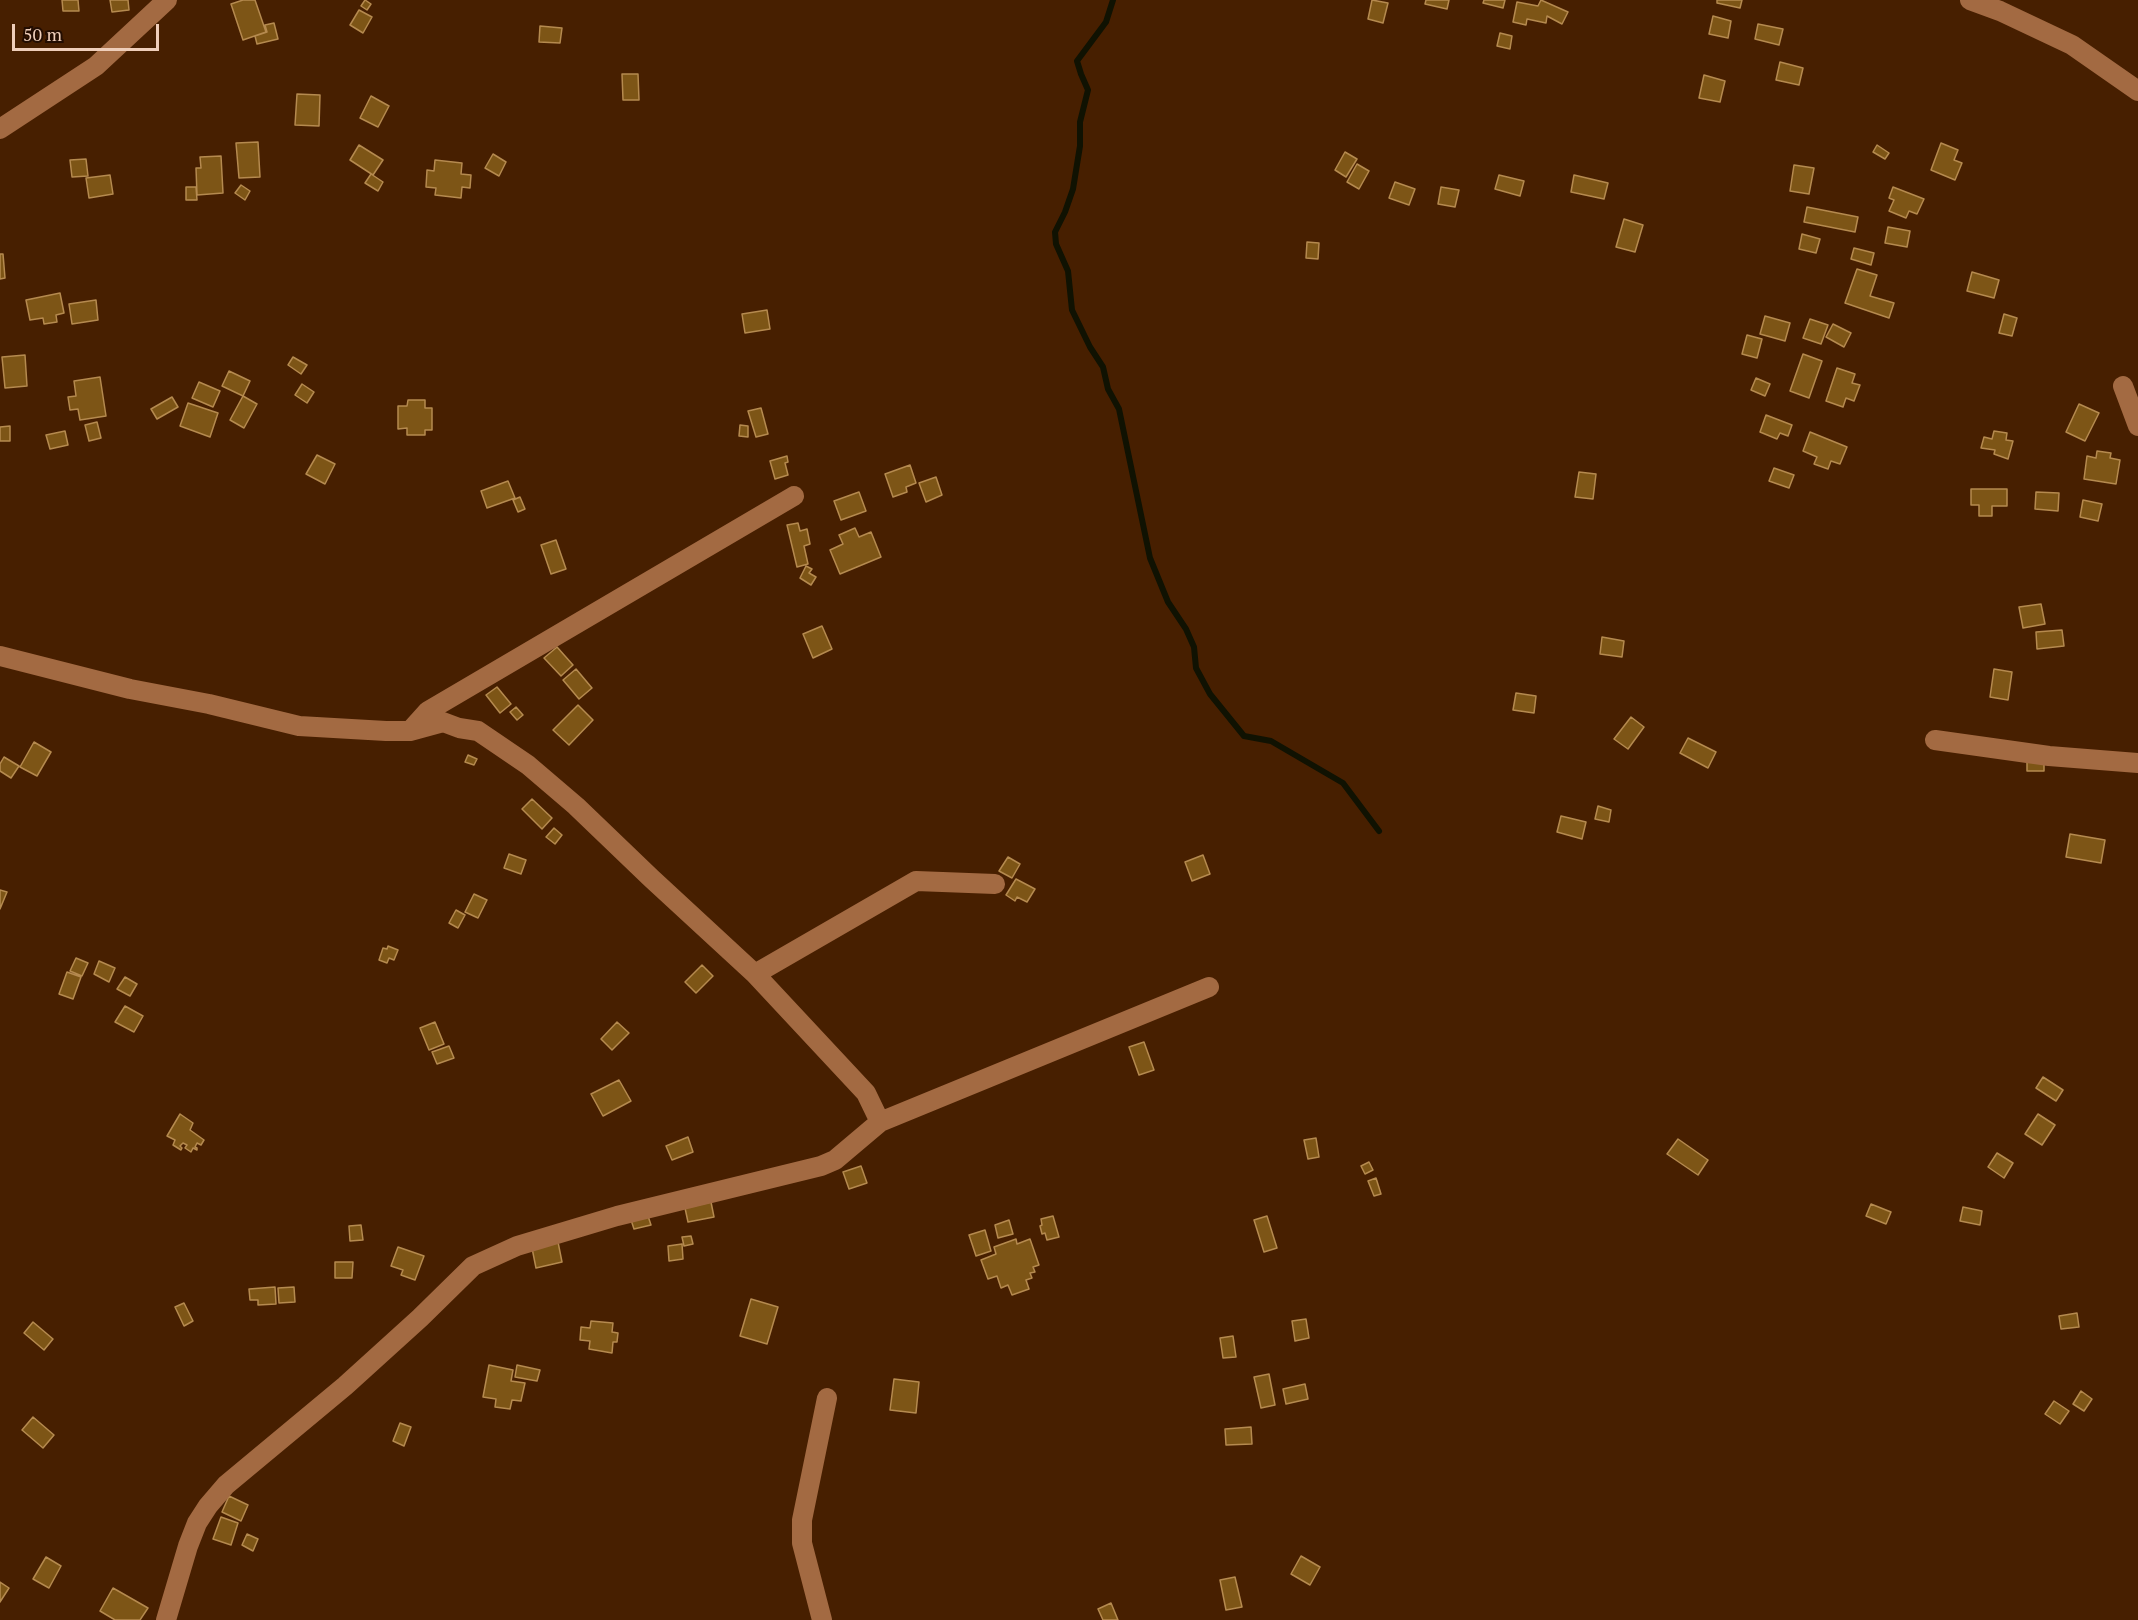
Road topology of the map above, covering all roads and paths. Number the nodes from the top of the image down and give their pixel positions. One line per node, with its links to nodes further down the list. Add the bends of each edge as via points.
1 (167, 0): 4 (street, via 96,66)
2 (1970, 0): 3 (street, via 2072,45)
3 (2138, 92)
4 (0, 129)
5 (2124, 386): 6 (street)
6 (2138, 426)
7 (794, 496): 9 (street, via 428,711)
8 (0, 656): 9 (street, via 299,726)
9 (410, 731): 13 (street, via 443,722 478,731 528,765)
10 (1935, 741): 11 (street)
11 (2138, 763)
12 (995, 884): 13 (street, via 916,881)
13 (755, 974): 15 (street, via 866,1093)
14 (1209, 987): 15 (street)
15 (880, 1122): 17 (street, via 835,1160 821,1166 606,1219 517,1246 473,1266 345,1386 226,1485 197,1523)
16 (827, 1398): 18 (street, via 802,1520 802,1543)
17 (166, 1620)
18 (822, 1620)

